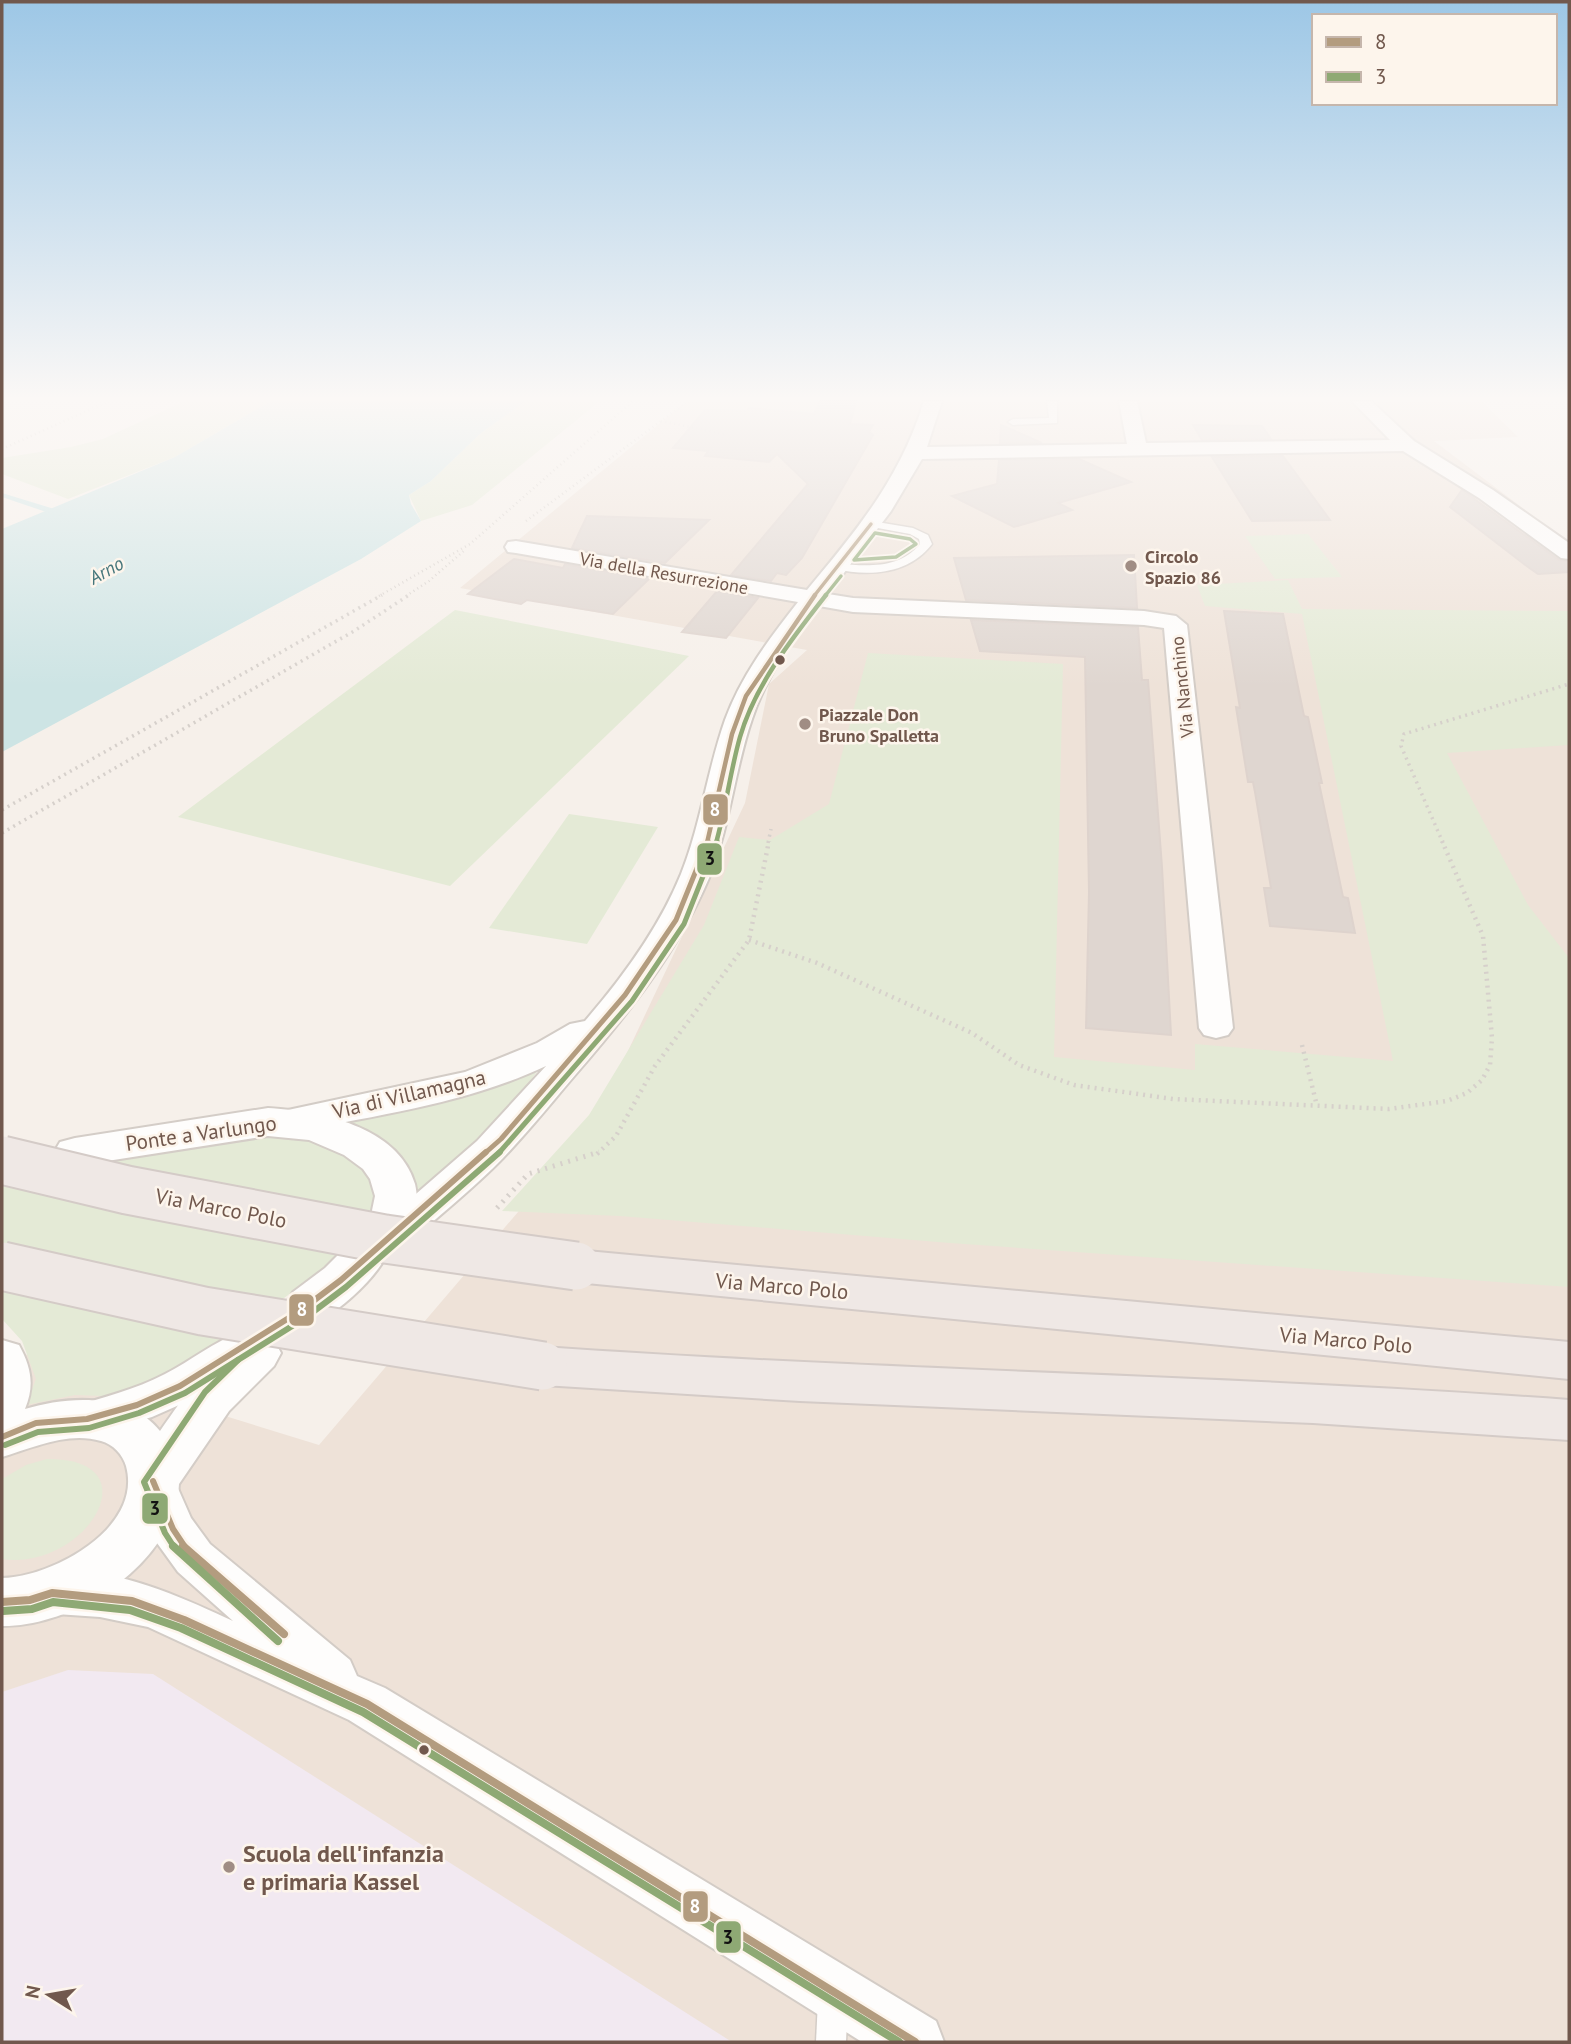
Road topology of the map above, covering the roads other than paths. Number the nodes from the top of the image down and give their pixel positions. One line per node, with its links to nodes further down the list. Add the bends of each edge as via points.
1 (888, 496): 3 (street, Via di Villamagna)
2 (1489, 496): 5 (street)
3 (870, 524): 6 (street, Via di Villamagna); 6 (lane, via 913,531 924,537 926,544 891,568)
4 (516, 547): 7 (street, Via della Resurrezione)
5 (1569, 553)
6 (839, 567): 7 (street, Via di Villamagna)
7 (813, 598): 8 (street, Via di Villamagna, via 746,696 732,734 701,861); 9 (street, Via Nanchino, via 853,605 1156,618 1175,625)
8 (656, 953): 10 (street, Via di Villamagna, via 593,1022 537,1058 456,1086); 13 (street, Via di Villamagna, via 501,1139)
9 (1216, 1028)
10 (287, 1121): 11 (street, Ponte a Varlungo); 13 (street, Ponte a Varlungo, via 338,1134 369,1152 393,1181)
11 (75, 1152)
12 (2, 1160): 17 (highway, Via Marco Polo, bridge, via 127,1190 385,1239 576,1266)
13 (400, 1222)
14 (2, 1266): 20 (highway, bridge, via 145,1301 543,1366 688,1378 1173,1396)
15 (250, 1350): 19 (street, via 137,1405); 22 (street)
16 (2, 1358): 18 (street, via 8,1372)
17 (1569, 1361)
18 (2, 1405)
19 (87, 1419): 21 (street, via 36,1423); 22 (street, via 117,1427 140,1443 152,1466)
20 (1569, 1420)
21 (2, 1437)
22 (153, 1481): 23 (street, via 148,1508 131,1539 104,1566 85,1578); 24 (street, via 173,1530 194,1558)
23 (16, 1601): 24 (street, via 111,1598 155,1608)
24 (367, 1704): 25 (street)
25 (832, 2017): 26 (street)
26 (915, 2042)

